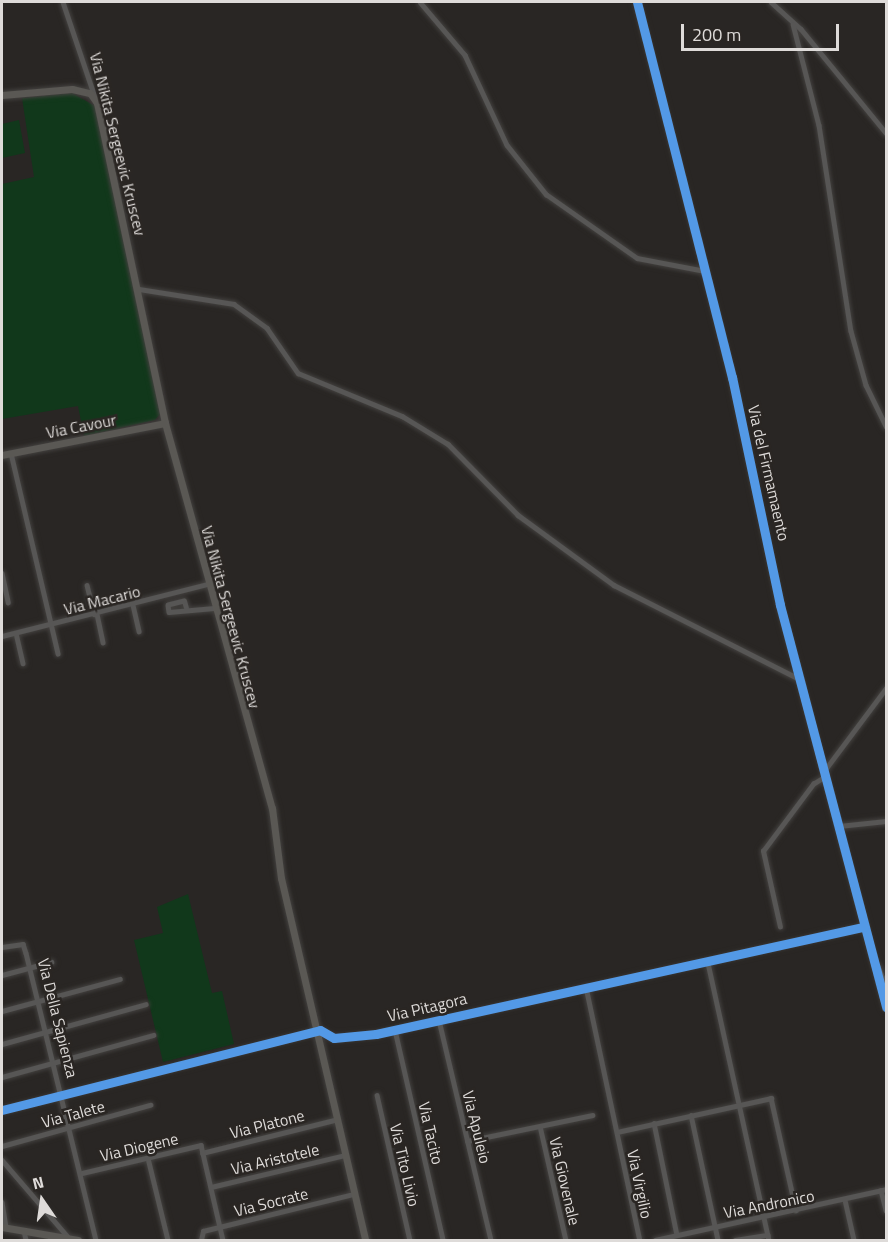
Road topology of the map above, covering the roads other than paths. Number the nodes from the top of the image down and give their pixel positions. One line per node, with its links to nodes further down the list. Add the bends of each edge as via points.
1 (63, 2): 7 (street, Via Nikita Sergeevic Kruscev)
2 (420, 2): 9 (street, via 465,55 507,145 546,194 637,258)
3 (637, 2): 9 (street, Via del Firmamaento)
4 (771, 2): 5 (street)
5 (794, 24): 8 (street); 12 (street, via 819,125 850,330 866,385)
6 (2, 95): 7 (main road, via 72,89 90,93)
7 (97, 103): 10 (main road, Via Nikita Sergeevic Kruscev)
8 (886, 133)
9 (705, 271): 30 (street, Via del Firmamaento)
10 (139, 289): 11 (main road, Via Nikita Sergeevic Kruscev); 30 (street, via 234,304 267,328 298,373 402,416 448,444 518,515 614,585)
11 (165, 423): 13 (main road, Via Cavour); 16 (main road, Via Nikita Sergeevic Kruscev)
12 (886, 426)
13 (11, 453): 14 (main road, Via Cavour); 23 (street)
14 (2, 455)
15 (2, 573): 19 (street)
16 (208, 584): 18 (street, Via Macario); 21 (main road, Via Nikita Sergeevic Kruscev)
17 (87, 585): 22 (street)
18 (168, 595): 20 (street, Via Macario); 21 (street, via 170,604 184,601 186,608)
19 (8, 602)
20 (133, 604): 22 (street, Via Macario); 24 (street)
21 (214, 608): 51 (main road, Via Nikita Sergeevic Kruscev, via 272,808 282,884)
22 (95, 614): 23 (street, Via Macario); 27 (street)
23 (51, 625): 25 (street, Via Macario); 28 (street)
24 (139, 631)
25 (16, 633): 26 (street, Via Macario); 29 (street)
26 (2, 636)
27 (104, 642)
28 (58, 654)
29 (23, 663)
30 (799, 679): 32 (street, Via del Firmamaento)
31 (886, 688): 32 (street)
32 (825, 773): 34 (street, Via del Firmamaento); 35 (street, via 763,851)
33 (886, 821): 34 (street)
34 (839, 826): 36 (street, Via del Firmamaento)
35 (780, 927)
36 (864, 927): 38 (street, Via del Firmamaento); 40 (street, Via Pitagora)
37 (2, 947): 41 (street, Via Della Sapienza, via 23,944)
38 (871, 951): 44 (street, Via del Firmamaento); 48 (street, Via del Firmamaento)
39 (51, 962): 41 (street)
40 (708, 963): 45 (street, Via Pitagora); 60 (street)
41 (30, 968): 42 (street); 46 (street, Via Della Sapienza)
42 (2, 975)
43 (120, 978): 46 (street)
44 (886, 986)
45 (586, 987): 50 (street, Via Pitagora); 69 (street, Via Virgilio)
46 (38, 1001): 49 (street); 53 (street, Via Della Sapienza)
47 (146, 1004): 53 (street)
48 (886, 1007)
49 (2, 1011)
50 (439, 1020): 52 (street, Via Pitagora); 70 (street, Via Apuleio)
51 (320, 1030): 52 (street, Via Pitagora, via 350,1039); 58 (street); 65 (main road, Via Nikita Sergeevic Kruscev)
52 (395, 1030): 100 (street, Via Tacito)
53 (47, 1032): 55 (street); 56 (street, Via Della Sapienza)
54 (153, 1035): 56 (street)
55 (2, 1044)
56 (54, 1063): 57 (street); 58 (street, Via Della Sapienza)
57 (2, 1077)
58 (61, 1093): 62 (street); 68 (street, Via Della Sapienza)
59 (377, 1095): 99 (street, Via Tito Livio)
60 (740, 1105): 64 (street); 82 (street, via 774,1102); 84 (street)
61 (150, 1106): 68 (street, Via Talete)
62 (2, 1110)
63 (592, 1115): 67 (street)
64 (691, 1115): 66 (street); 87 (street)
65 (338, 1119): 72 (street, Via Platone); 73 (main road, Via Nikita Sergeevic Kruscev)
66 (654, 1123): 69 (street); 90 (street)
67 (540, 1126): 70 (street); 102 (street, Via Giovenale)
68 (70, 1127): 71 (street, Via Talete); 76 (street, Via Della Sapienza)
69 (617, 1131): 103 (street, Via Virgilio)
70 (467, 1141): 101 (street, Via Apuleio)
71 (2, 1146)
72 (202, 1153): 74 (street, Via Diogene, via 201,1145); 77 (street)
73 (345, 1155): 77 (street, Via Aristotele); 79 (main road, Via Nikita Sergeevic Kruscev)
74 (148, 1158): 76 (street, Via Diogene); 95 (street)
75 (2, 1160): 93 (street)
76 (82, 1173): 94 (street, Via Della Sapienza)
77 (210, 1187): 85 (street)
78 (884, 1190): 80 (street, Via Andronico); 83 (street)
79 (354, 1194): 85 (street, Via Socrate); 98 (main road, Via Nikita Sergeevic Kruscev)
80 (845, 1200): 82 (street, Via Andronico); 108 (street)
81 (2, 1202): 86 (street)
82 (796, 1210): 84 (street, Via Andronico)
83 (886, 1210)
84 (763, 1216): 87 (street, Via Andronico); 91 (street)
85 (220, 1227): 96 (street, Via Socrate, via 203,1231); 97 (street)
86 (4, 1228): 88 (main road)
87 (716, 1229): 89 (street, Via Andronico); 106 (street)
88 (24, 1231): 92 (street); 93 (main road)
89 (685, 1234): 90 (street, Via Andronico); 105 (street)
90 (677, 1235): 104 (street, Via Andronico)
91 (768, 1238): 107 (street)
92 (26, 1240)
93 (69, 1240)
94 (96, 1240)
95 (168, 1240)
96 (201, 1240)
97 (223, 1240)
98 (365, 1240)
99 (410, 1240)
100 (444, 1240)
101 (491, 1240)
102 (566, 1240)
103 (640, 1240)
104 (655, 1240)
105 (687, 1240)
106 (718, 1240)
107 (735, 1240)
108 (854, 1240)

